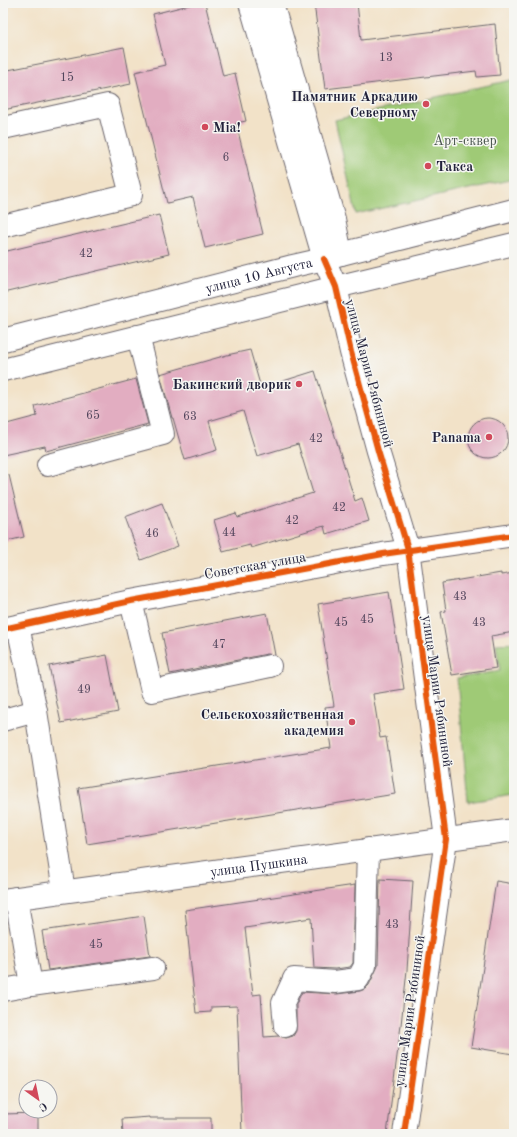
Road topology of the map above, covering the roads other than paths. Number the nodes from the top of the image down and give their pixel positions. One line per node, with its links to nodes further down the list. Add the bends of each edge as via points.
1 (250, 3): 7 (main road, улица Марии Рябининой)
2 (272, 3): 7 (main road, улица Марии Рябининой, via 334,219)
3 (3, 128): 5 (main road, via 108,105 131,195)
4 (514, 210): 7 (main road, улица 10 Августа)
5 (3, 226)
6 (514, 244): 8 (main road)
7 (333, 256): 8 (main road, улица Марии Рябининой); 10 (main road, улица 10 Августа)
8 (336, 287): 9 (main road); 14 (main road, улица Марии Рябининой, via 351,352)
9 (138, 336): 11 (main road); 12 (main road, via 163,434)
10 (3, 340)
11 (3, 370)
12 (48, 465)
13 (514, 535): 14 (main road, Советская улица)
14 (408, 549): 15 (main road, Советская улица); 21 (main road, улица Марии Рябининой)
15 (131, 600): 16 (main road, Советская улица); 17 (main road, via 152,691)
16 (8, 625): 18 (main road)
17 (270, 666)
18 (36, 711): 19 (main road); 23 (main road)
19 (3, 720)
20 (514, 830): 21 (main road, улица Пушкина)
21 (446, 838): 22 (main road, улица Пушкина); 29 (main road, улица Марии Рябининой)
22 (368, 849): 23 (main road, улица Пушкина); 28 (main road, via 365,966 358,978 335,982 294,979 283,1003)
23 (64, 891): 24 (main road, улица Пушкина)
24 (9, 899): 26 (main road)
25 (153, 968): 26 (main road)
26 (31, 985): 27 (main road)
27 (3, 990)
28 (285, 1026)
29 (404, 1134)

